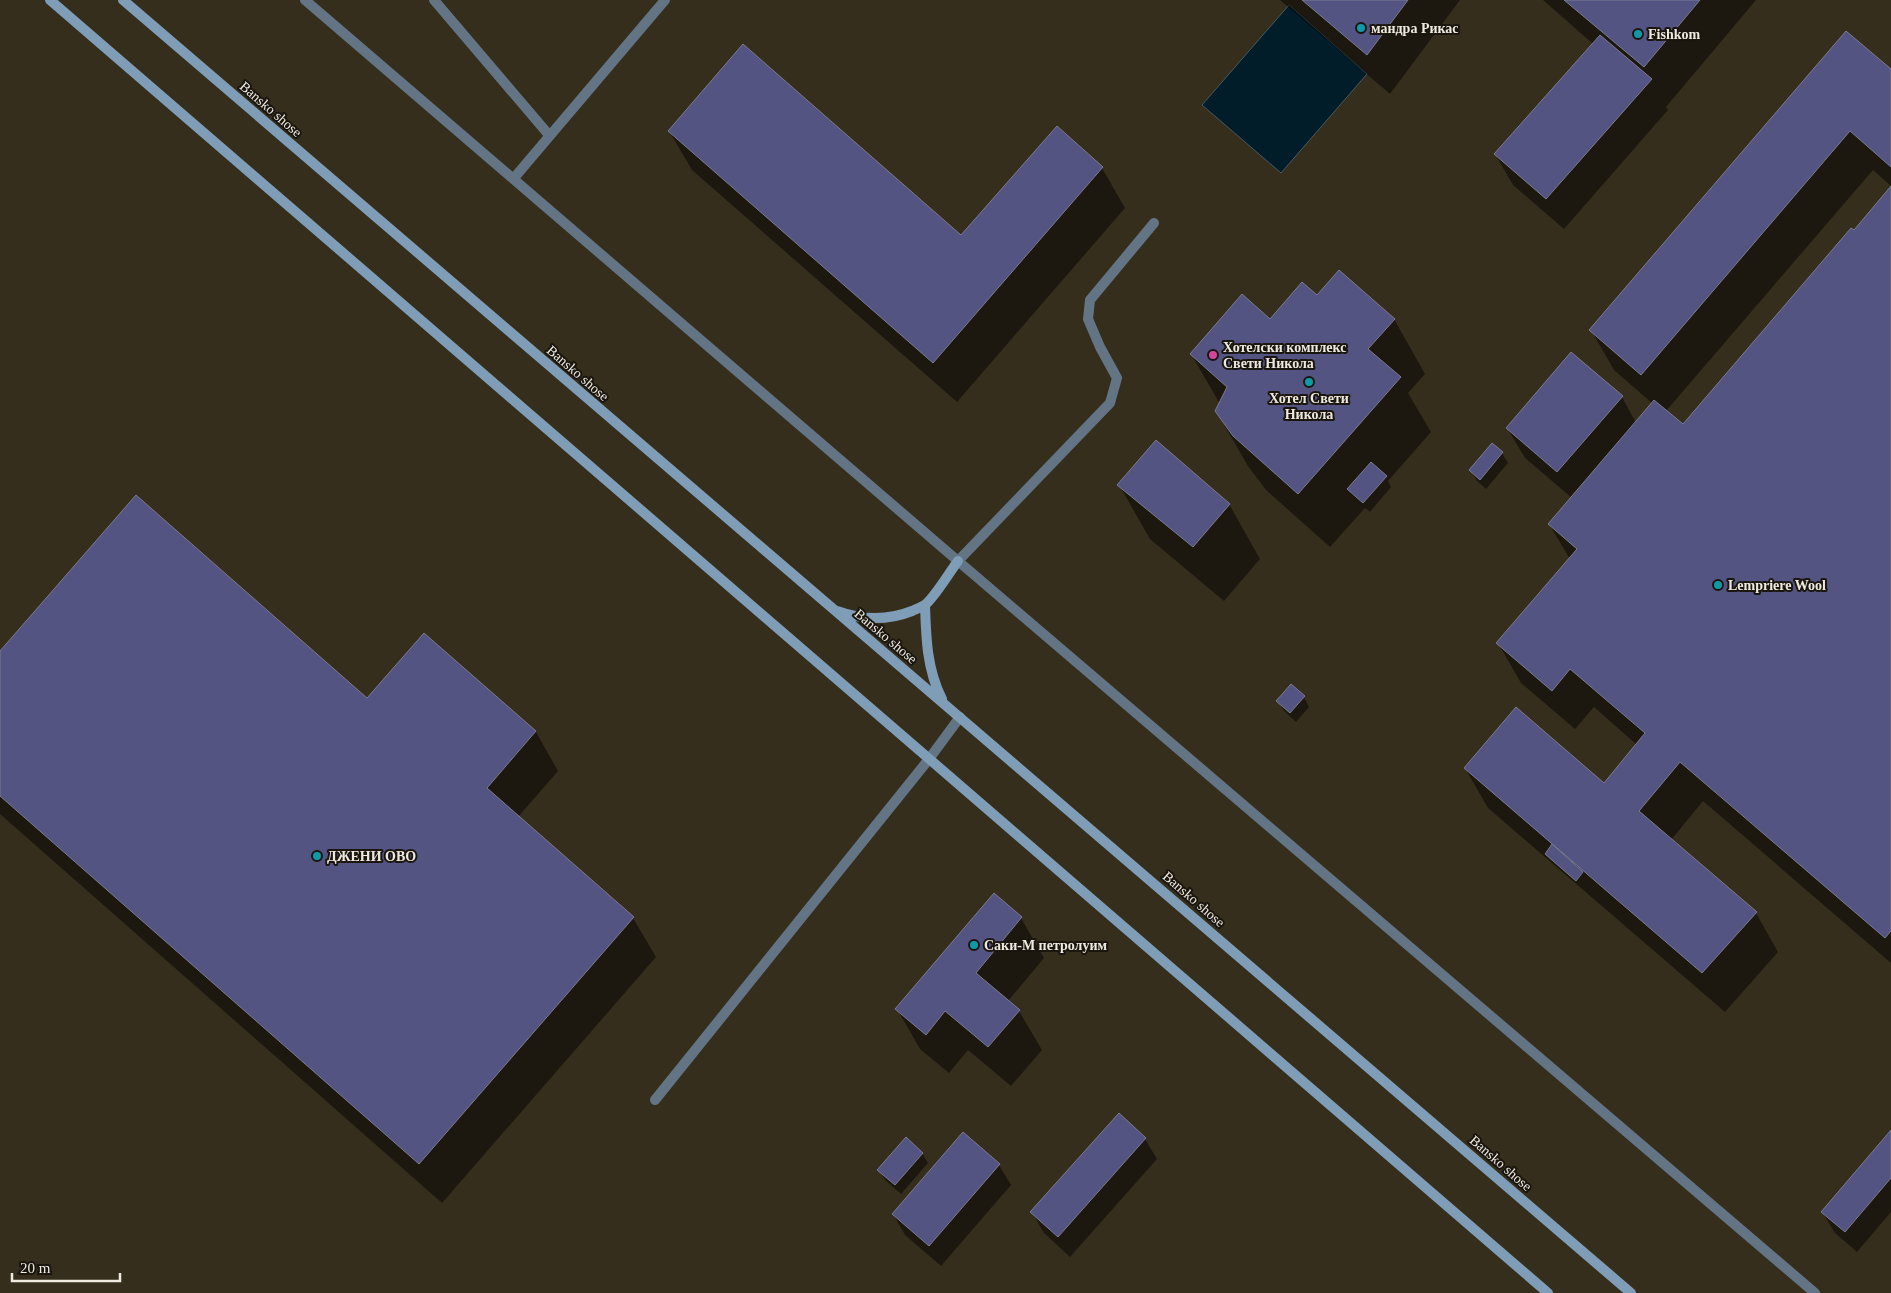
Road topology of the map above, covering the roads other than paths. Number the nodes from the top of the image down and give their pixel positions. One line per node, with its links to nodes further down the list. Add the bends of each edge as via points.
1 (50, 0): 14 (main road)
2 (123, 0): 11 (main road, Bansko shose)
3 (305, 0): 7 (street)
4 (434, 0): 6 (street)
5 (665, 0): 6 (street)
6 (549, 135): 7 (street)
7 (514, 178): 9 (street)
8 (1154, 223): 9 (street, via 1090,300 1088,319 1117,378 1110,403)
9 (958, 561): 10 (main road); 18 (street)
10 (925, 605): 11 (main road, via 887,618 851,616); 12 (main road, via 931,670)
11 (831, 609): 12 (main road, Bansko shose)
12 (944, 704): 13 (main road, Bansko shose)
13 (960, 717): 14 (street); 17 (main road, Bansko shose)
14 (929, 759): 15 (street); 16 (main road)
15 (655, 1100)
16 (1548, 1293)
17 (1631, 1293)
18 (1815, 1293)

